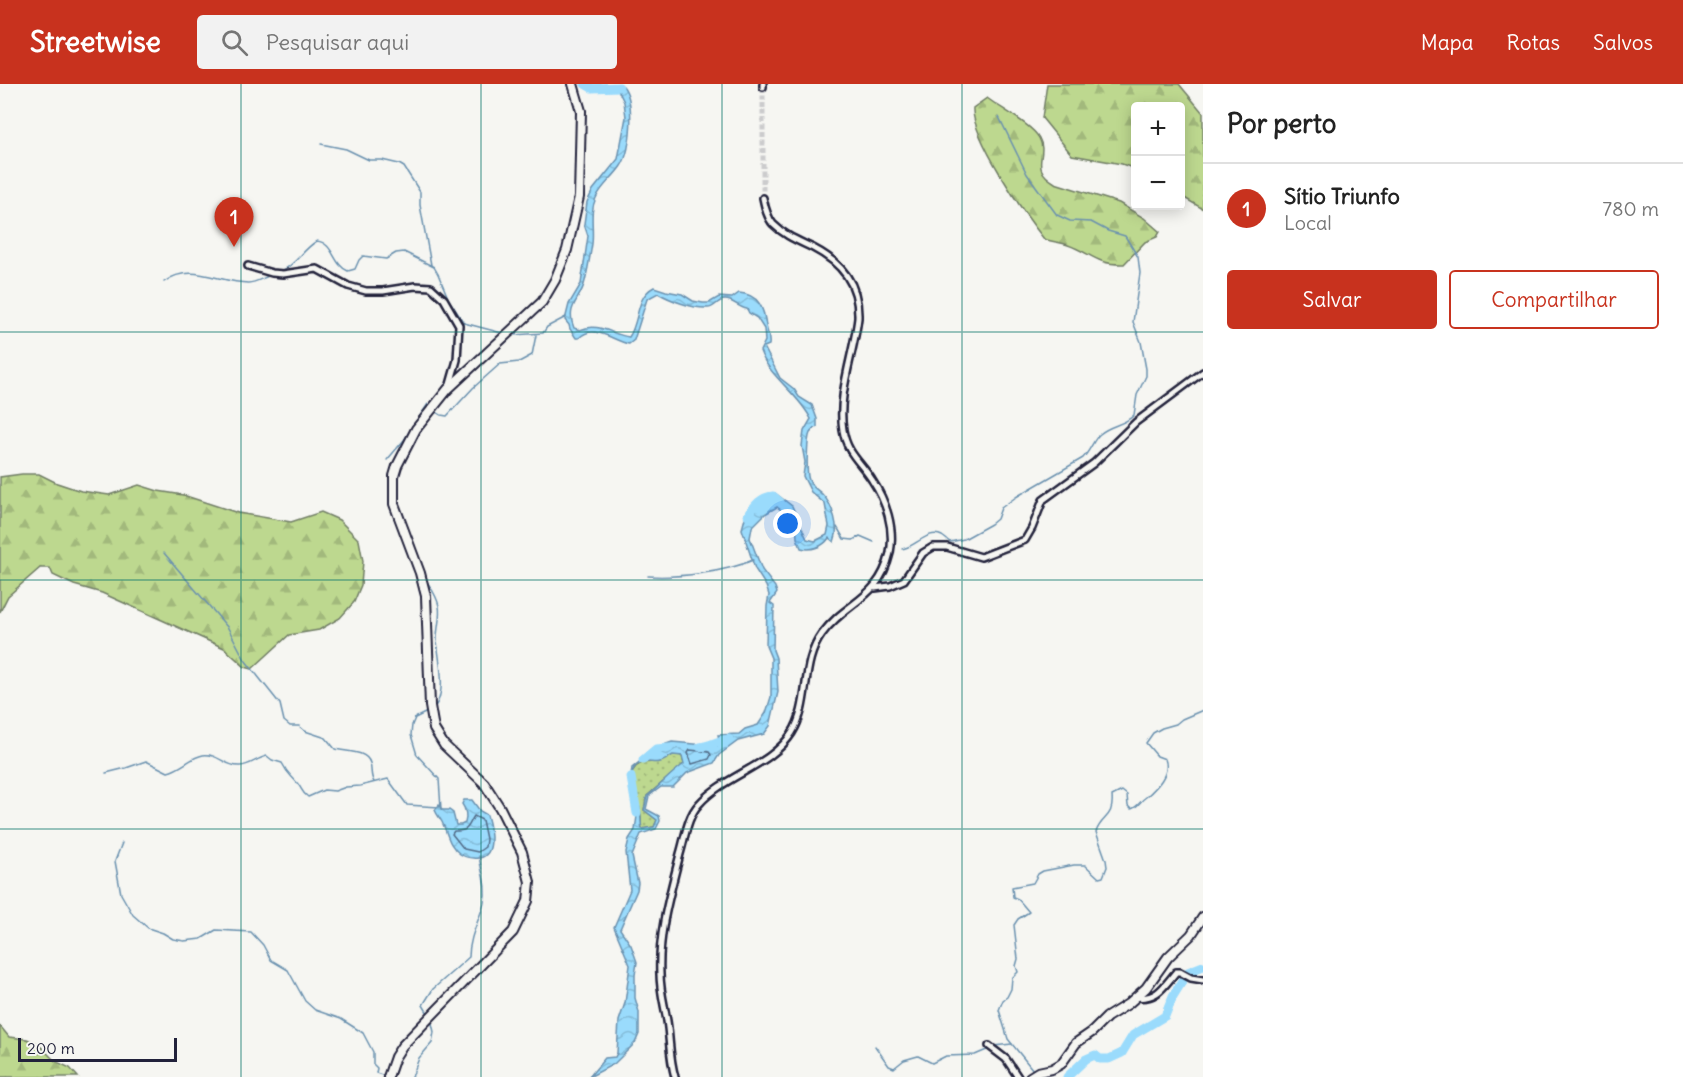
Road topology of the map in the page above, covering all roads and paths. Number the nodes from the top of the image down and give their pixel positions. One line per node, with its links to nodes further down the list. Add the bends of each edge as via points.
1 (573, 84): 5 (main road, via 581,111 579,197 567,250 555,280 542,302)
2 (763, 198): 6 (street, via 774,224 790,238 814,248 842,268 853,287 858,318 842,420 850,453 872,479 890,521 890,551)
3 (248, 266): 5 (street, via 283,274 317,269 366,291 431,287 444,299 459,325 457,360)
4 (1203, 372): 6 (street, via 1043,500 1025,540 981,556 947,547 933,548 923,554 904,580)
5 (448, 389): 12 (main road, via 416,429 397,466 394,504 426,596 434,729 444,745 484,783 500,808 522,852 530,892 513,932 402,1046)
6 (875, 588): 13 (street, via 830,625 814,647 805,678 802,710 788,738 777,750 716,789 690,819 661,938 660,975)
7 (1203, 918): 9 (main road)
8 (1203, 980): 9 (street, via 1175,973 1157,994)
9 (1137, 997): 11 (main road, via 1076,1043 1061,1064)
10 (989, 1046): 14 (street, via 1006,1059)
11 (1033, 1075)
12 (388, 1077)
13 (675, 1077)
14 (1018, 1077)

